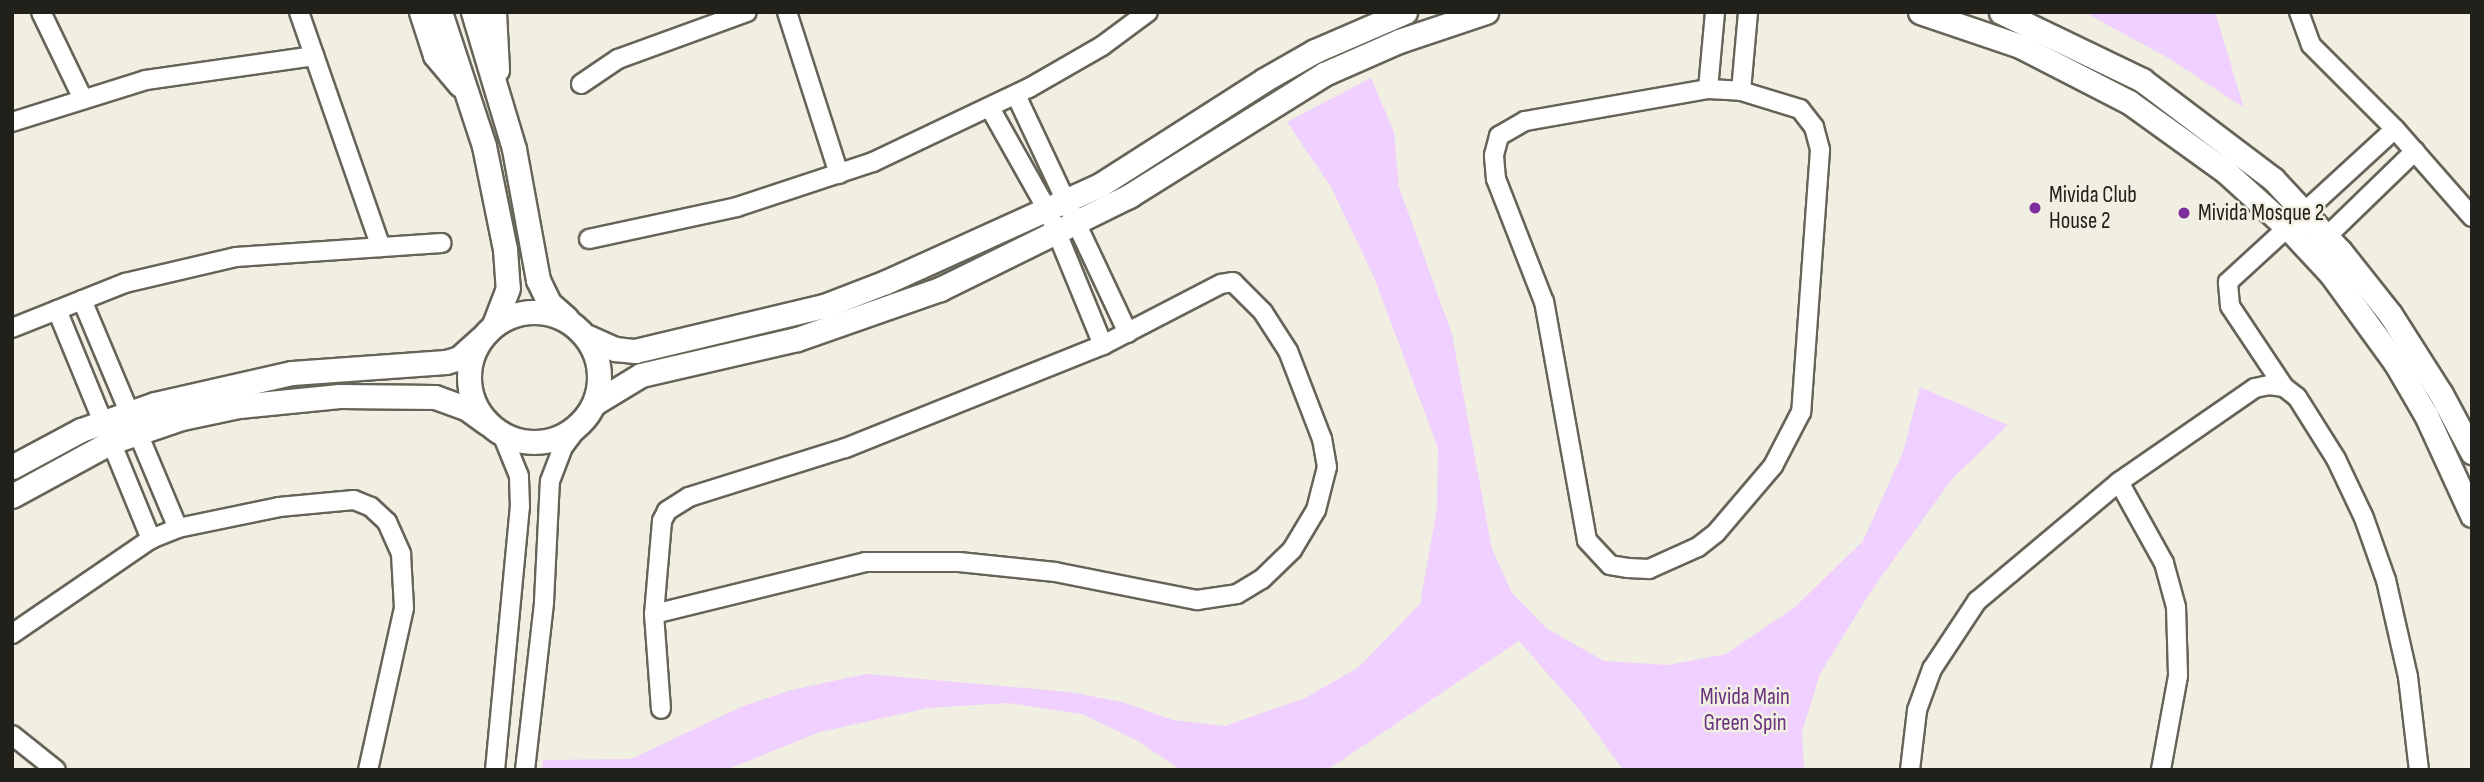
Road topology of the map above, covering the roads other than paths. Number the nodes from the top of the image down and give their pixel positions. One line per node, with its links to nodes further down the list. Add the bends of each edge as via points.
1 (41, 12): 24 (street)
2 (299, 12): 17 (street)
3 (421, 12): 19 (street, via 435,55)
4 (440, 12): 19 (street)
5 (473, 12): 18 (street)
6 (494, 12): 18 (street, via 499,58)
7 (747, 12): 20 (street, via 618,59 587,75)
8 (787, 12): 29 (street)
9 (1148, 12): 23 (street, via 1102,46)
10 (1405, 12): 30 (street, via 1294,62 1136,164)
11 (1486, 12): 33 (street, via 1399,41 1324,74)
12 (1716, 12): 21 (street)
13 (1748, 12): 22 (street)
14 (1920, 12): 32 (street, via 2020,46 2129,102)
15 (2001, 12): 32 (street, via 2105,60 2181,106 2273,179)
16 (2299, 12): 27 (street, via 2311,45)
17 (314, 56): 24 (street, via 192,71); 37 (street)
18 (491, 73): 19 (street); 41 (street, via 523,186 538,280 549,303)
19 (464, 83): 42 (street, via 494,186 505,249 508,288)
20 (581, 84)
21 (1708, 89): 22 (street); 22 (street, via 1525,121 1499,136 1494,155 1496,178 1544,302 1587,540 1610,565 1649,569 1716,533 1773,466 1801,412 1820,150 1814,127 1800,109)
22 (1741, 91)
23 (1016, 95): 25 (street); 30 (street)
24 (82, 97): 26 (street)
25 (990, 108): 29 (street); 30 (street)
26 (12, 122)
27 (2395, 129): 28 (street); 32 (street)
28 (2415, 151): 31 (street); 36 (street)
29 (839, 174): 34 (street, via 711,214)
30 (1058, 206): 33 (street); 41 (street, via 824,306 635,351 615,349)
31 (2472, 217)
32 (2298, 221): 36 (street); 45 (street, via 2235,273 2226,294)
33 (1068, 228): 43 (street); 44 (street); 47 (street, via 881,312 756,350 641,374)
34 (589, 239)
35 (442, 243): 37 (street)
36 (2318, 244): 52 (street, via 2413,348); 56 (street, via 2426,415)
37 (381, 247): 38 (street, via 236,257 125,283)
38 (82, 300): 39 (street); 46 (street)
39 (57, 310): 40 (street); 48 (street)
40 (12, 328)
41 (580, 330): 42 (street, via 551,313 528,311); 47 (street, via 598,358 600,381)
42 (487, 332): 46 (street, via 471,349 446,362 261,378); 49 (street, via 469,373 476,408)
43 (1128, 333): 44 (street); 59 (street, via 1233,282 1263,312 1309,399 1327,467 1316,510 1292,550 1262,579 1237,594 1198,600 1055,572 959,562 865,562)
44 (1103, 345): 59 (street, via 845,447 675,505 662,521)
45 (2284, 387): 54 (street, via 2255,388); 69 (street, via 2297,397 2336,459 2375,549 2408,677)
46 (128, 412): 48 (street); 50 (street)
47 (589, 412): 49 (street, via 564,436 542,442); 66 (street, via 563,447 550,481 544,602)
48 (102, 421): 51 (street); 53 (street)
49 (495, 428): 50 (street, via 466,408 435,397 340,396 239,406); 65 (street, via 515,461 520,499)
50 (136, 434): 51 (street); 57 (street)
51 (111, 442): 55 (street); 58 (street)
52 (2472, 452)
53 (12, 467)
54 (2119, 482): 67 (street, via 1992,587 1952,632 1924,689); 68 (street, via 2164,563 2176,607 2178,676)
55 (12, 496)
56 (2472, 515)
57 (178, 528): 58 (street); 64 (street, via 279,507 354,499 387,522 401,554 404,608)
58 (151, 539): 60 (street)
59 (654, 614): 61 (street)
60 (12, 634)
61 (661, 709)
62 (12, 734): 63 (street)
63 (56, 770)
64 (368, 770)
65 (495, 770)
66 (525, 770)
67 (1910, 770)
68 (2161, 770)
69 (2418, 770)

